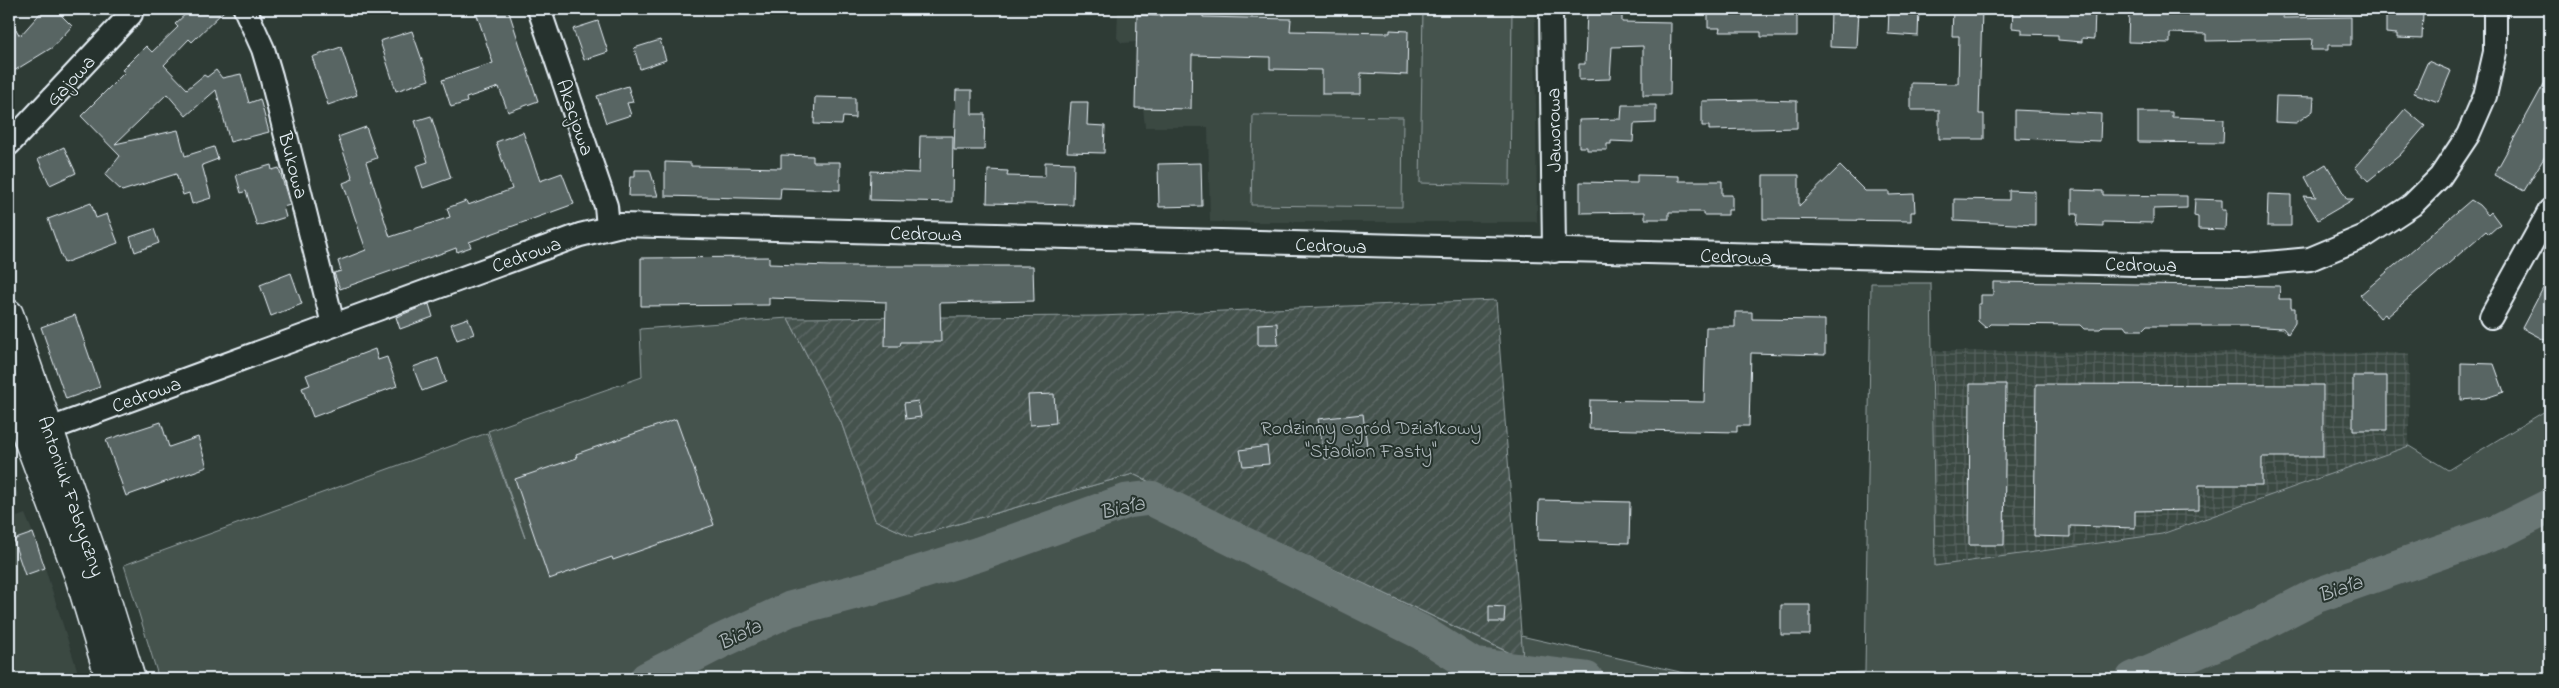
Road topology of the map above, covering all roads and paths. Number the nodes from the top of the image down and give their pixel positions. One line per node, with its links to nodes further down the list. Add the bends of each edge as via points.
1 (245, 9): 13 (street, Bukowa, via 271,76)
2 (539, 9): 9 (street, Akacjowa, via 606,206)
3 (1551, 9): 10 (street, Jaworowa)
4 (2495, 9): 10 (street, Cedrowa, via 2496,52 2485,96 2468,136 2440,177 2412,205 2366,236 2310,259 2244,265 2174,265)
5 (133, 12): 6 (street, Gajowa); 7 (street, Gajowa)
6 (9, 122)
7 (9, 144)
8 (2550, 210): 12 (street)
9 (608, 227): 10 (street, Cedrowa); 13 (street, Cedrowa, via 580,234)
10 (1554, 251)
11 (9, 314): 15 (main road, Antoniuk Fabryczny)
12 (2491, 317)
13 (334, 324): 15 (street, Cedrowa)
14 (9, 388): 16 (main road, Antoniuk Fabryczny, via 79,576)
15 (50, 430): 17 (main road, Antoniuk Fabryczny, via 94,556)
16 (110, 679)
17 (131, 679)

